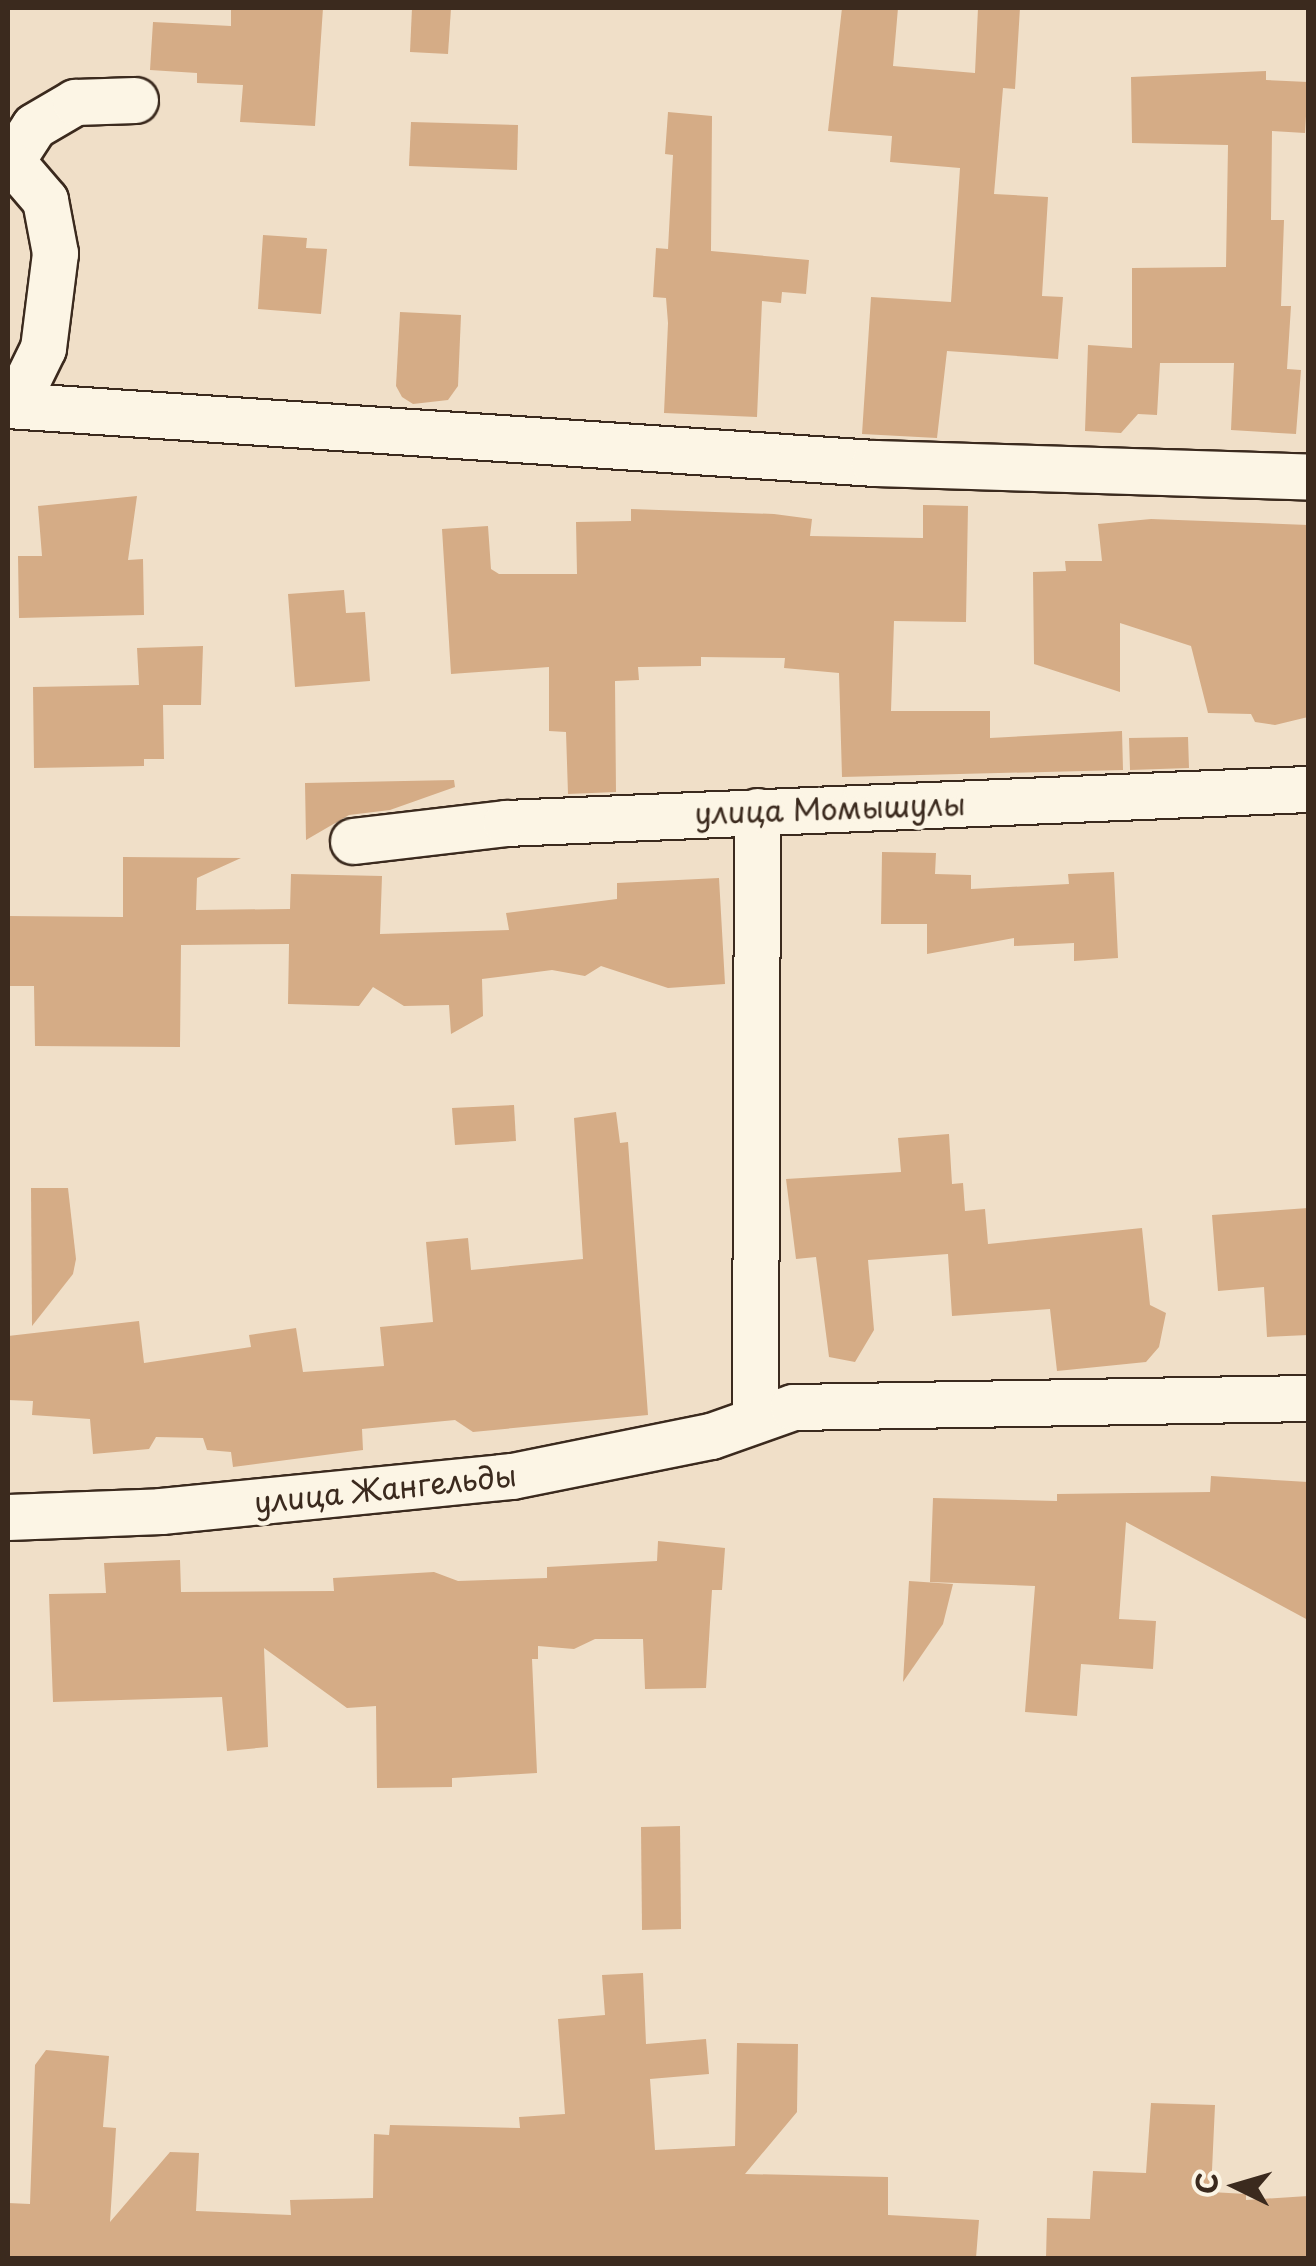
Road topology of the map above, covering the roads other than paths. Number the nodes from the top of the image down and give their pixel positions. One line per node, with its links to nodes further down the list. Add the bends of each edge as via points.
1 (136, 100): 2 (street, via 75,102 34,126)
2 (10, 159): 3 (street, via 46,200 55,253)
3 (43, 348): 4 (street); 5 (street)
4 (12, 403): 5 (street)
5 (66, 410): 6 (street, via 247,416 547,444 874,463)
6 (1308, 477)
7 (1308, 790): 8 (street, улица Момышулы)
8 (758, 811): 9 (street, улица Момышулы, via 506,824); 11 (street)
9 (352, 841)
10 (1308, 1398): 11 (street, улица Жангельды, via 792,1407)
11 (755, 1416): 12 (street, улица Жангельды, via 711,1436 512,1476 161,1511)
12 (8, 1517)

